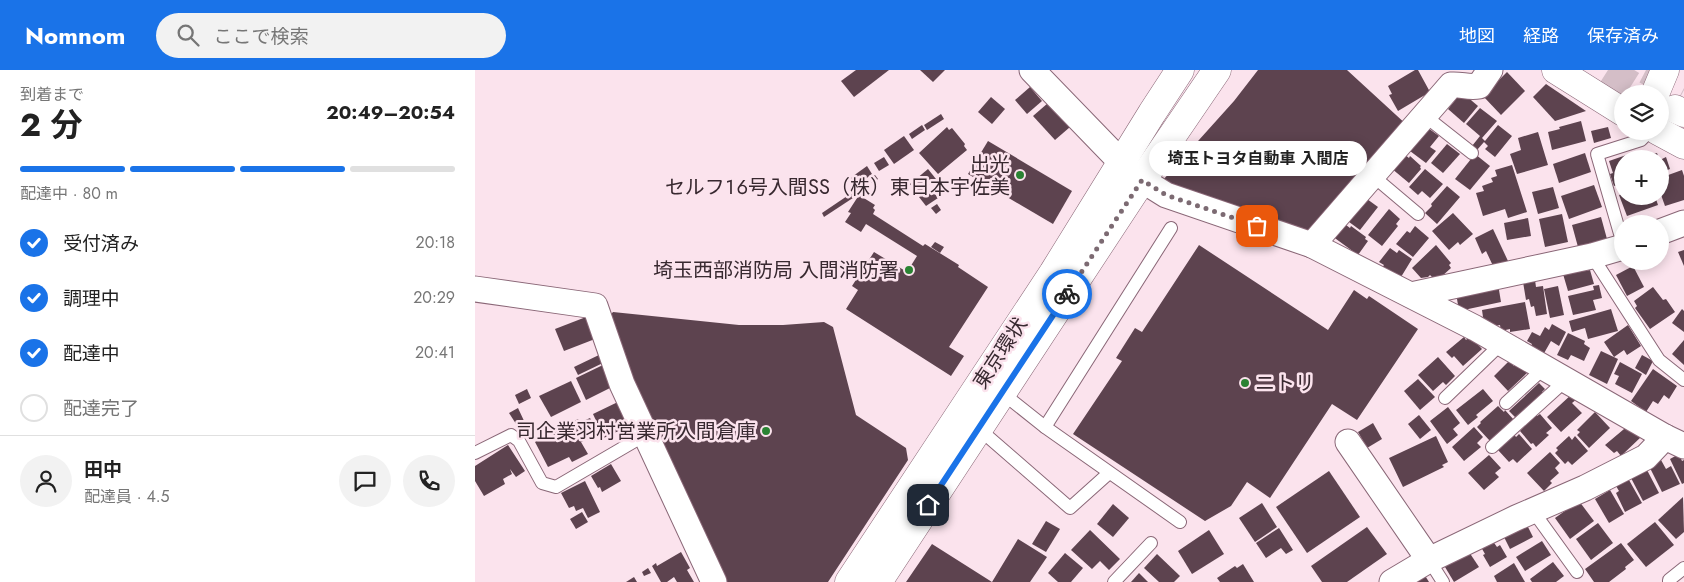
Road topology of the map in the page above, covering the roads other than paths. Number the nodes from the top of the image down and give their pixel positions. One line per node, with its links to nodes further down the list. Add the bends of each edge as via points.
1 (1032, 70): 14 (street)
2 (1180, 70): 14 (highway, 東京環状, via 1152,113)
3 (1217, 70): 14 (highway, 東京環状)
4 (1490, 70): 9 (street, via 1479,86 1451,85)
5 (1556, 70): 8 (highway)
6 (1665, 70): 7 (highway)
7 (1671, 105)
8 (1614, 106)
9 (1425, 116): 13 (lane); 15 (street)
10 (1669, 136): 12 (highway)
11 (1641, 140): 17 (lane, via 1597,154)
12 (1684, 144)
13 (1472, 153)
14 (1132, 171): 21 (street, via 1166,195); 30 (highway, 東京環状); 48 (highway, 東京環状, via 1053,273)
15 (1373, 176): 16 (lane); 21 (street)
16 (1418, 214)
17 (1614, 215)
18 (1684, 223): 20 (street)
19 (1171, 228): 33 (lane)
20 (1669, 229)
21 (1312, 245): 25 (street)
22 (1614, 248): 23 (street)
23 (1592, 256): 25 (street); 28 (lane, via 1659,360)
24 (475, 289): 35 (street, via 595,306 622,384)
25 (1411, 295): 26 (street)
26 (1501, 344): 27 (street); 31 (lane)
27 (1543, 368): 29 (street); 32 (lane)
28 (1684, 380)
29 (1565, 381): 37 (street); 38 (lane)
30 (1001, 392): 33 (lane); 34 (highway, 東京環状)
31 (1445, 398)
32 (1506, 403)
33 (1045, 427): 40 (lane)
34 (978, 428): 40 (lane, via 1070,508); 49 (highway, 東京環状)
35 (645, 435): 39 (lane, via 556,487 542,483 519,441 511,435); 47 (street)
36 (1348, 442): 44 (street)
37 (1675, 442): 41 (street)
38 (1491, 447)
39 (475, 453)
40 (1109, 472): 42 (lane)
41 (1533, 511): 44 (street); 46 (lane)
42 (1180, 522)
43 (1151, 543): 50 (lane)
44 (1429, 560): 51 (street); 52 (lane)
45 (1684, 568): 53 (lane)
46 (1577, 572)
47 (712, 582)
48 (849, 582)
49 (878, 582)
50 (1114, 582)
51 (1392, 582)
52 (1443, 582)
53 (1669, 582)

